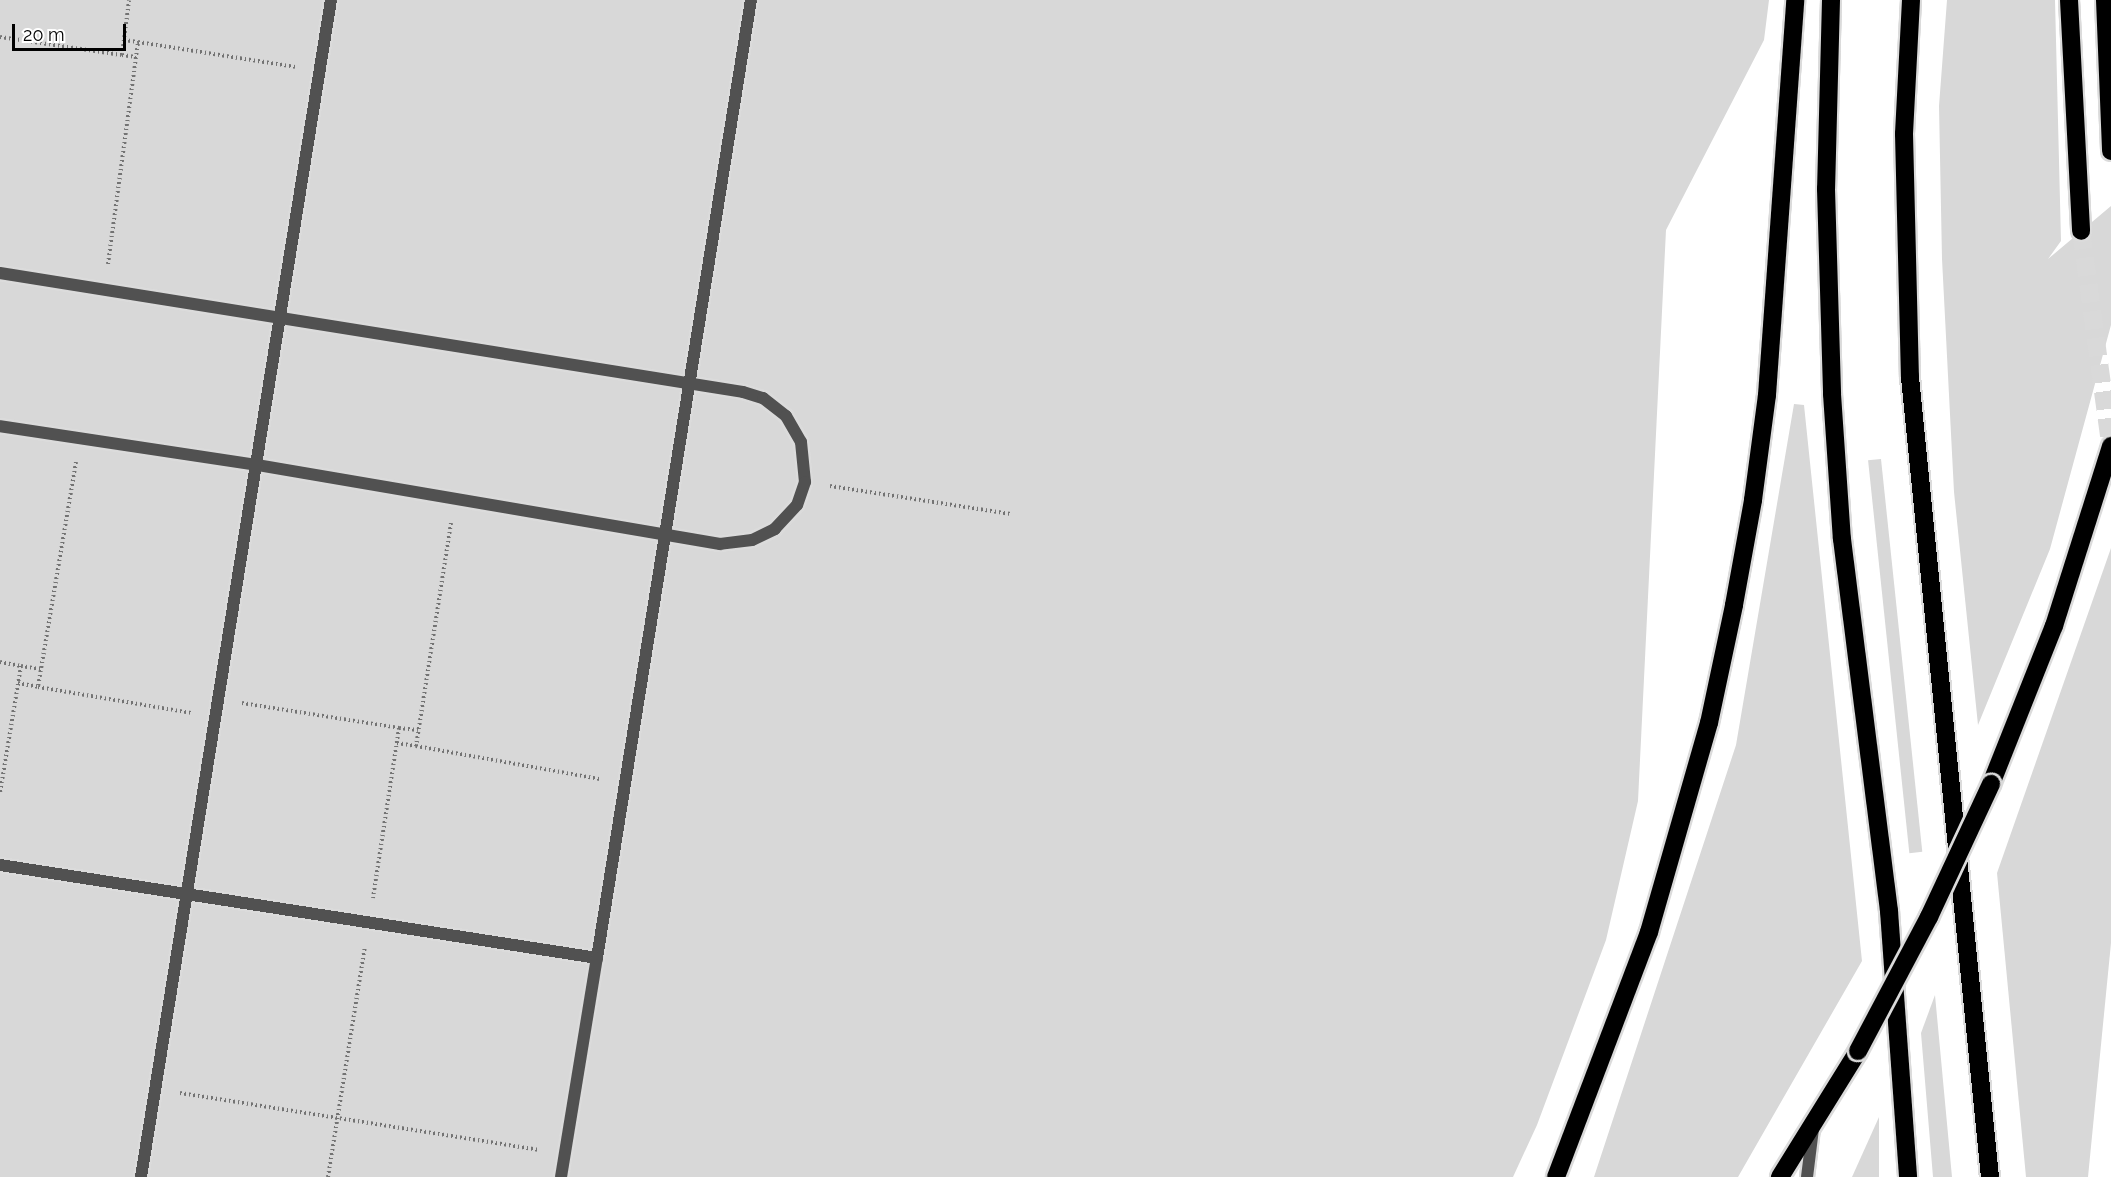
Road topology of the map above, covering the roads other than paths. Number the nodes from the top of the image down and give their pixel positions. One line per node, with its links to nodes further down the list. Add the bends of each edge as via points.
1 (330, 0): 11 (lane)
2 (751, 0): 12 (lane)
3 (1795, 0): 23 (highway, via 1767,395 1734,606 1709,723 1649,932)
4 (1831, 0): 26 (highway, via 1826,189 1832,394 1842,539 1889,911)
5 (1911, 0): 27 (highway, via 1904,134 1910,377)
6 (2069, 0): 9 (highway)
7 (2105, 0): 8 (highway)
8 (2111, 151)
9 (2080, 231)
10 (0, 273): 11 (lane)
11 (281, 320): 12 (lane); 15 (lane)
12 (689, 384): 16 (lane); 16 (lane, via 763,398 786,416 801,442 805,482 788,518 752,540 720,544)
13 (0, 426): 15 (lane)
14 (2111, 446): 20 (highway, bridge, via 2054,626 1991,784 1929,917 1858,1051)
15 (257, 465): 16 (lane); 18 (lane)
16 (665, 535): 19 (lane)
17 (0, 866): 18 (lane)
18 (188, 897): 19 (lane); 21 (lane)
19 (597, 958): 22 (lane)
20 (1814, 1122): 24 (highway); 25 (lane)
21 (141, 1177)
22 (561, 1177)
23 (1556, 1177)
24 (1780, 1177)
25 (1807, 1177)
26 (1908, 1177)
27 (1990, 1177)

